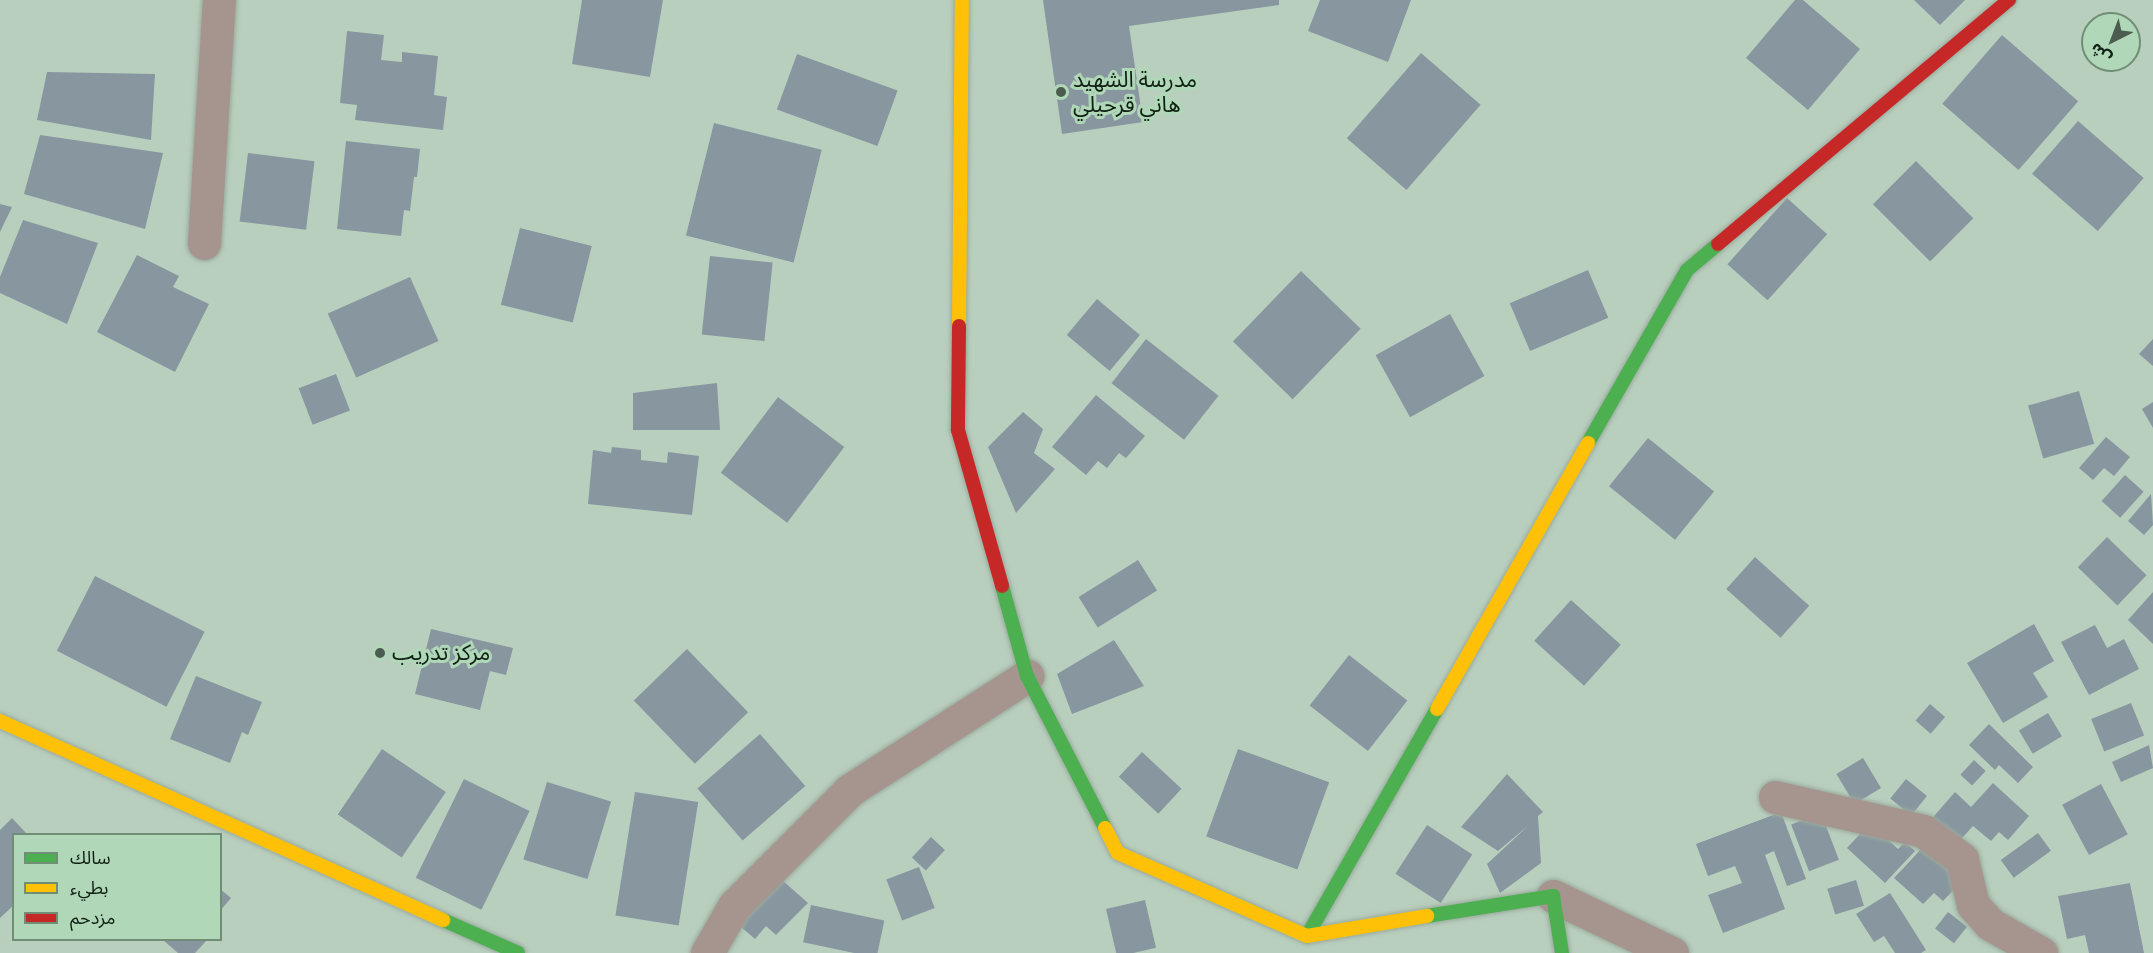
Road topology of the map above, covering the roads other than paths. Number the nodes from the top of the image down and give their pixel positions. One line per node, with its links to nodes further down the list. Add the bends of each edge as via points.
1 (219, 0): 4 (street)
2 (962, 0): 5 (street, via 958,429)
3 (2009, 0): 9 (street, via 1687,270)
4 (204, 243)
5 (1027, 676): 9 (street, via 1118,853); 11 (street, via 850,790 734,906)
6 (0, 721): 10 (street)
7 (1775, 797): 14 (street, via 1923,831 1962,859 1973,905 1990,924)
8 (1553, 896): 9 (street); 12 (street); 13 (street)
9 (1307, 936)
10 (518, 953)
11 (706, 953)
12 (1562, 953)
13 (1672, 953)
14 (2042, 953)

